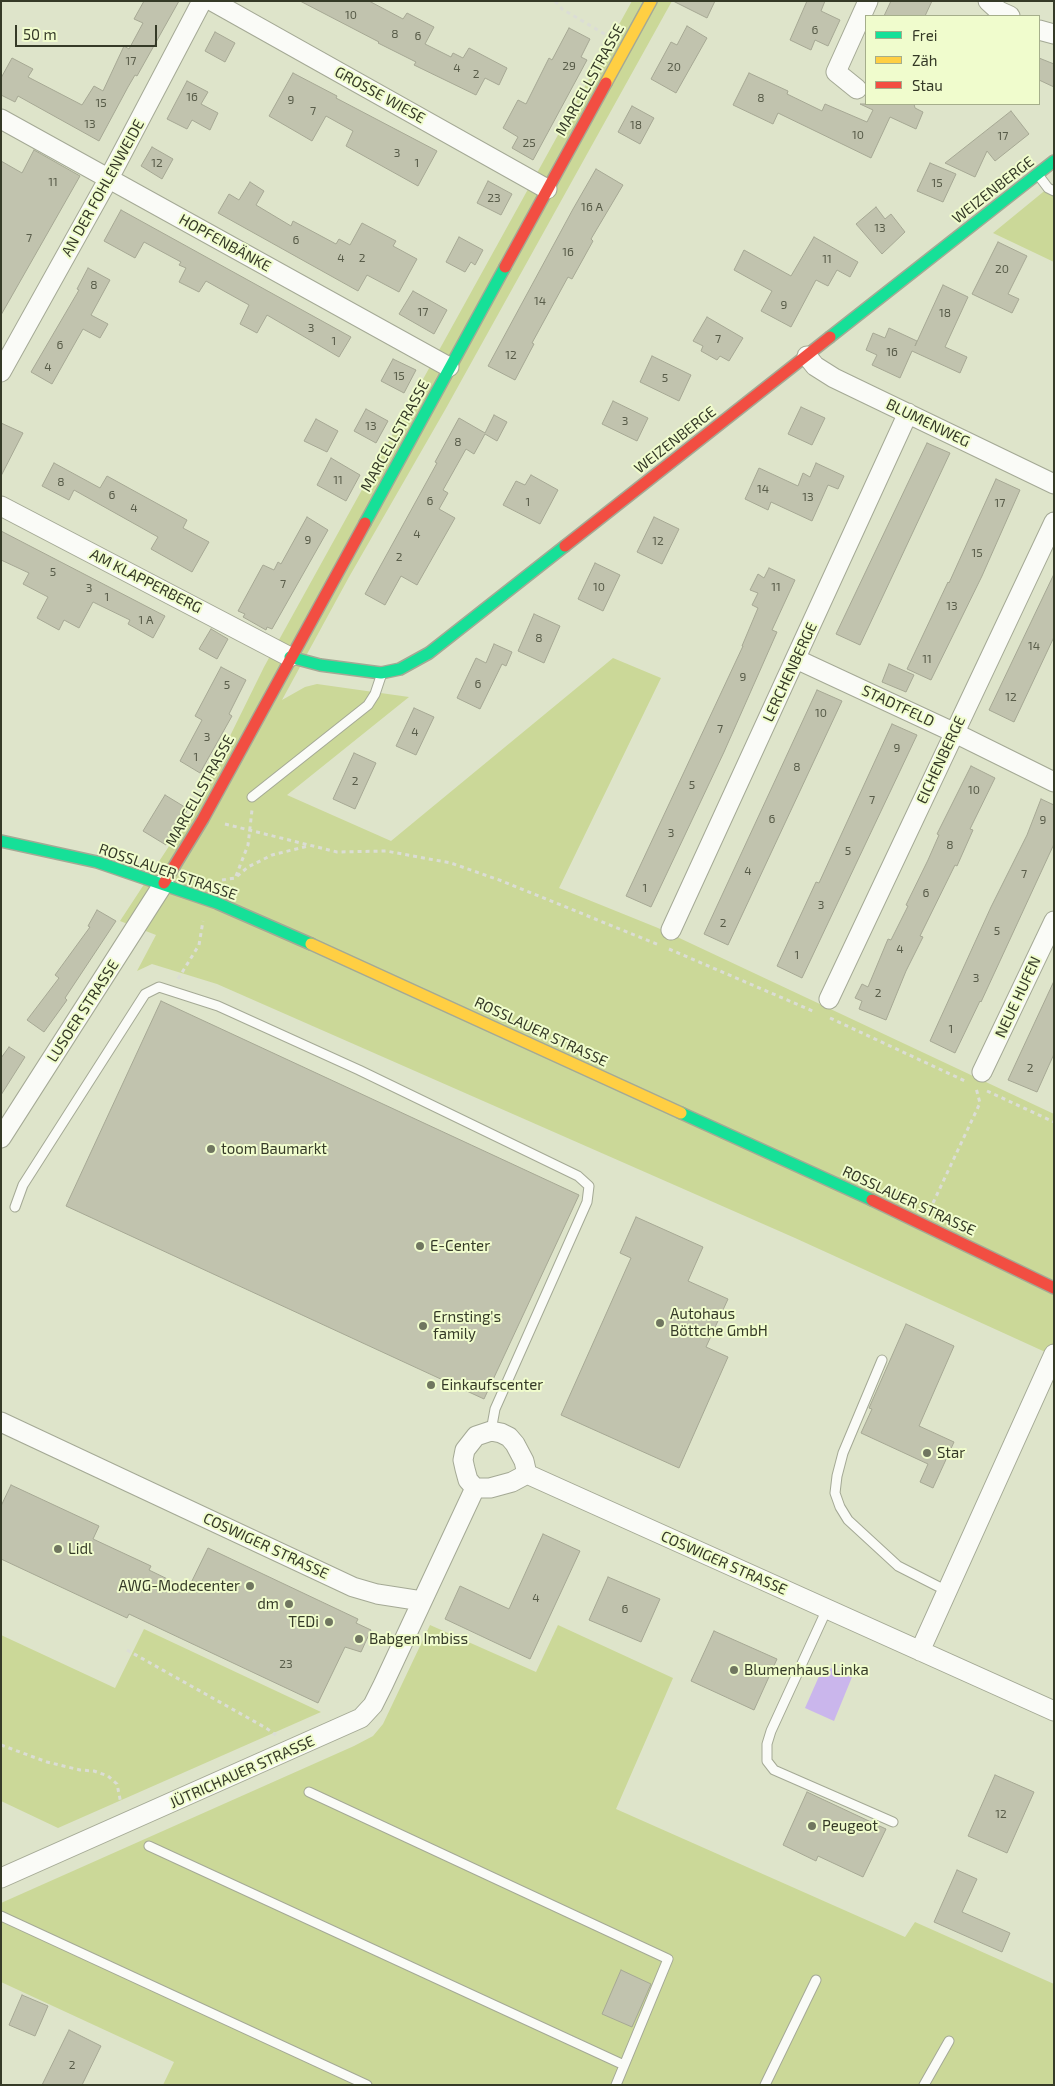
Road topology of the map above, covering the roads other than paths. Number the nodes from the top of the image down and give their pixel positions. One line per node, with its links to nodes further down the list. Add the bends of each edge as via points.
1 (202, 1): 13 (street, AN DER FOHLENWEIDE)
2 (212, 1): 14 (street, GROSSE WIESE)
3 (651, 1): 14 (street, MARCELLSTRASSE)
4 (868, 1): 9 (street, via 836,72)
5 (988, 1): 6 (street)
6 (1008, 15)
7 (1040, 30): 8 (street)
8 (1054, 34)
9 (857, 88)
10 (1, 119): 13 (street, HOPFENBÄNKE)
11 (1054, 161): 12 (street, WEIZENBERGE)
12 (1037, 174): 15 (lane); 16 (street, WEIZENBERGE)
13 (109, 178): 17 (street, HOPFENBÄNKE); 18 (street, AN DER FOHLENWEIDE)
14 (547, 189): 17 (street, MARCELLSTRASSE)
15 (1054, 191)
16 (807, 356): 19 (street, BLUMENWEG, via 823,372); 25 (street, WEIZENBERGE, via 429,653 400,669)
17 (449, 367): 23 (street, MARCELLSTRASSE)
18 (1, 372)
19 (908, 413): 20 (street, BLUMENWEG); 24 (street, LERCHENBERGE)
20 (1054, 484)
21 (1, 506): 23 (street, AM KLAPPERBERG)
22 (1054, 522): 26 (street, EICHENBERGE)
23 (290, 657): 25 (street, WEIZENBERGE, via 320,665); 30 (street, MARCELLSTRASSE, via 203,819)
24 (796, 658): 26 (street, STADTFELD); 32 (street, LERCHENBERGE)
25 (381, 673): 28 (lane, via 368,706)
26 (953, 732): 27 (street, STADTFELD); 33 (street, EICHENBERGE)
27 (1054, 782)
28 (252, 797)
29 (1, 841): 30 (street, ROSSLAUER STRASSE, via 57,852)
30 (164, 883): 35 (street, LUSOER STRASSE); 37 (street, ROSSLAUER STRASSE, via 392,980 924,1224)
31 (1054, 921): 34 (street, NEUE HUFEN)
32 (671, 930)
33 (829, 999)
34 (974, 1076)
35 (1, 1138)
36 (15, 1207): 41 (lane, via 23,1185 145,994 159,987 218,1006 367,1074 578,1176 589,1186 587,1202 495,1409)
37 (1054, 1288)
38 (1054, 1354): 44 (street)
39 (882, 1360): 44 (lane, via 844,1453 835,1493 848,1520 898,1566)
40 (1, 1422): 45 (street, COSWIGER STRASSE, via 353,1587)
41 (491, 1431): 42 (street, via 509,1437 515,1444); 43 (street, via 476,1436 465,1450 468,1480)
42 (527, 1474): 43 (street, via 490,1488); 46 (street, COSWIGER STRASSE)
43 (475, 1488): 45 (street)
44 (946, 1591): 47 (street)
45 (422, 1601): 52 (street, JÜTRICHAUER STRASSE, via 373,1705 361,1718)
46 (828, 1609): 47 (street, COSWIGER STRASSE); 50 (lane, via 771,1731 767,1761 774,1770)
47 (920, 1651): 48 (street, COSWIGER STRASSE)
48 (1054, 1711)
49 (309, 1792): 56 (lane, via 668,1959)
50 (893, 1822)
51 (149, 1846): 56 (lane)
52 (1, 1878)
53 (1, 1916): 57 (lane)
54 (816, 1980): 59 (lane)
55 (948, 2040): 60 (lane)
56 (624, 2065): 58 (lane)
57 (367, 2085)
58 (616, 2085)
59 (765, 2085)
60 (924, 2085)

